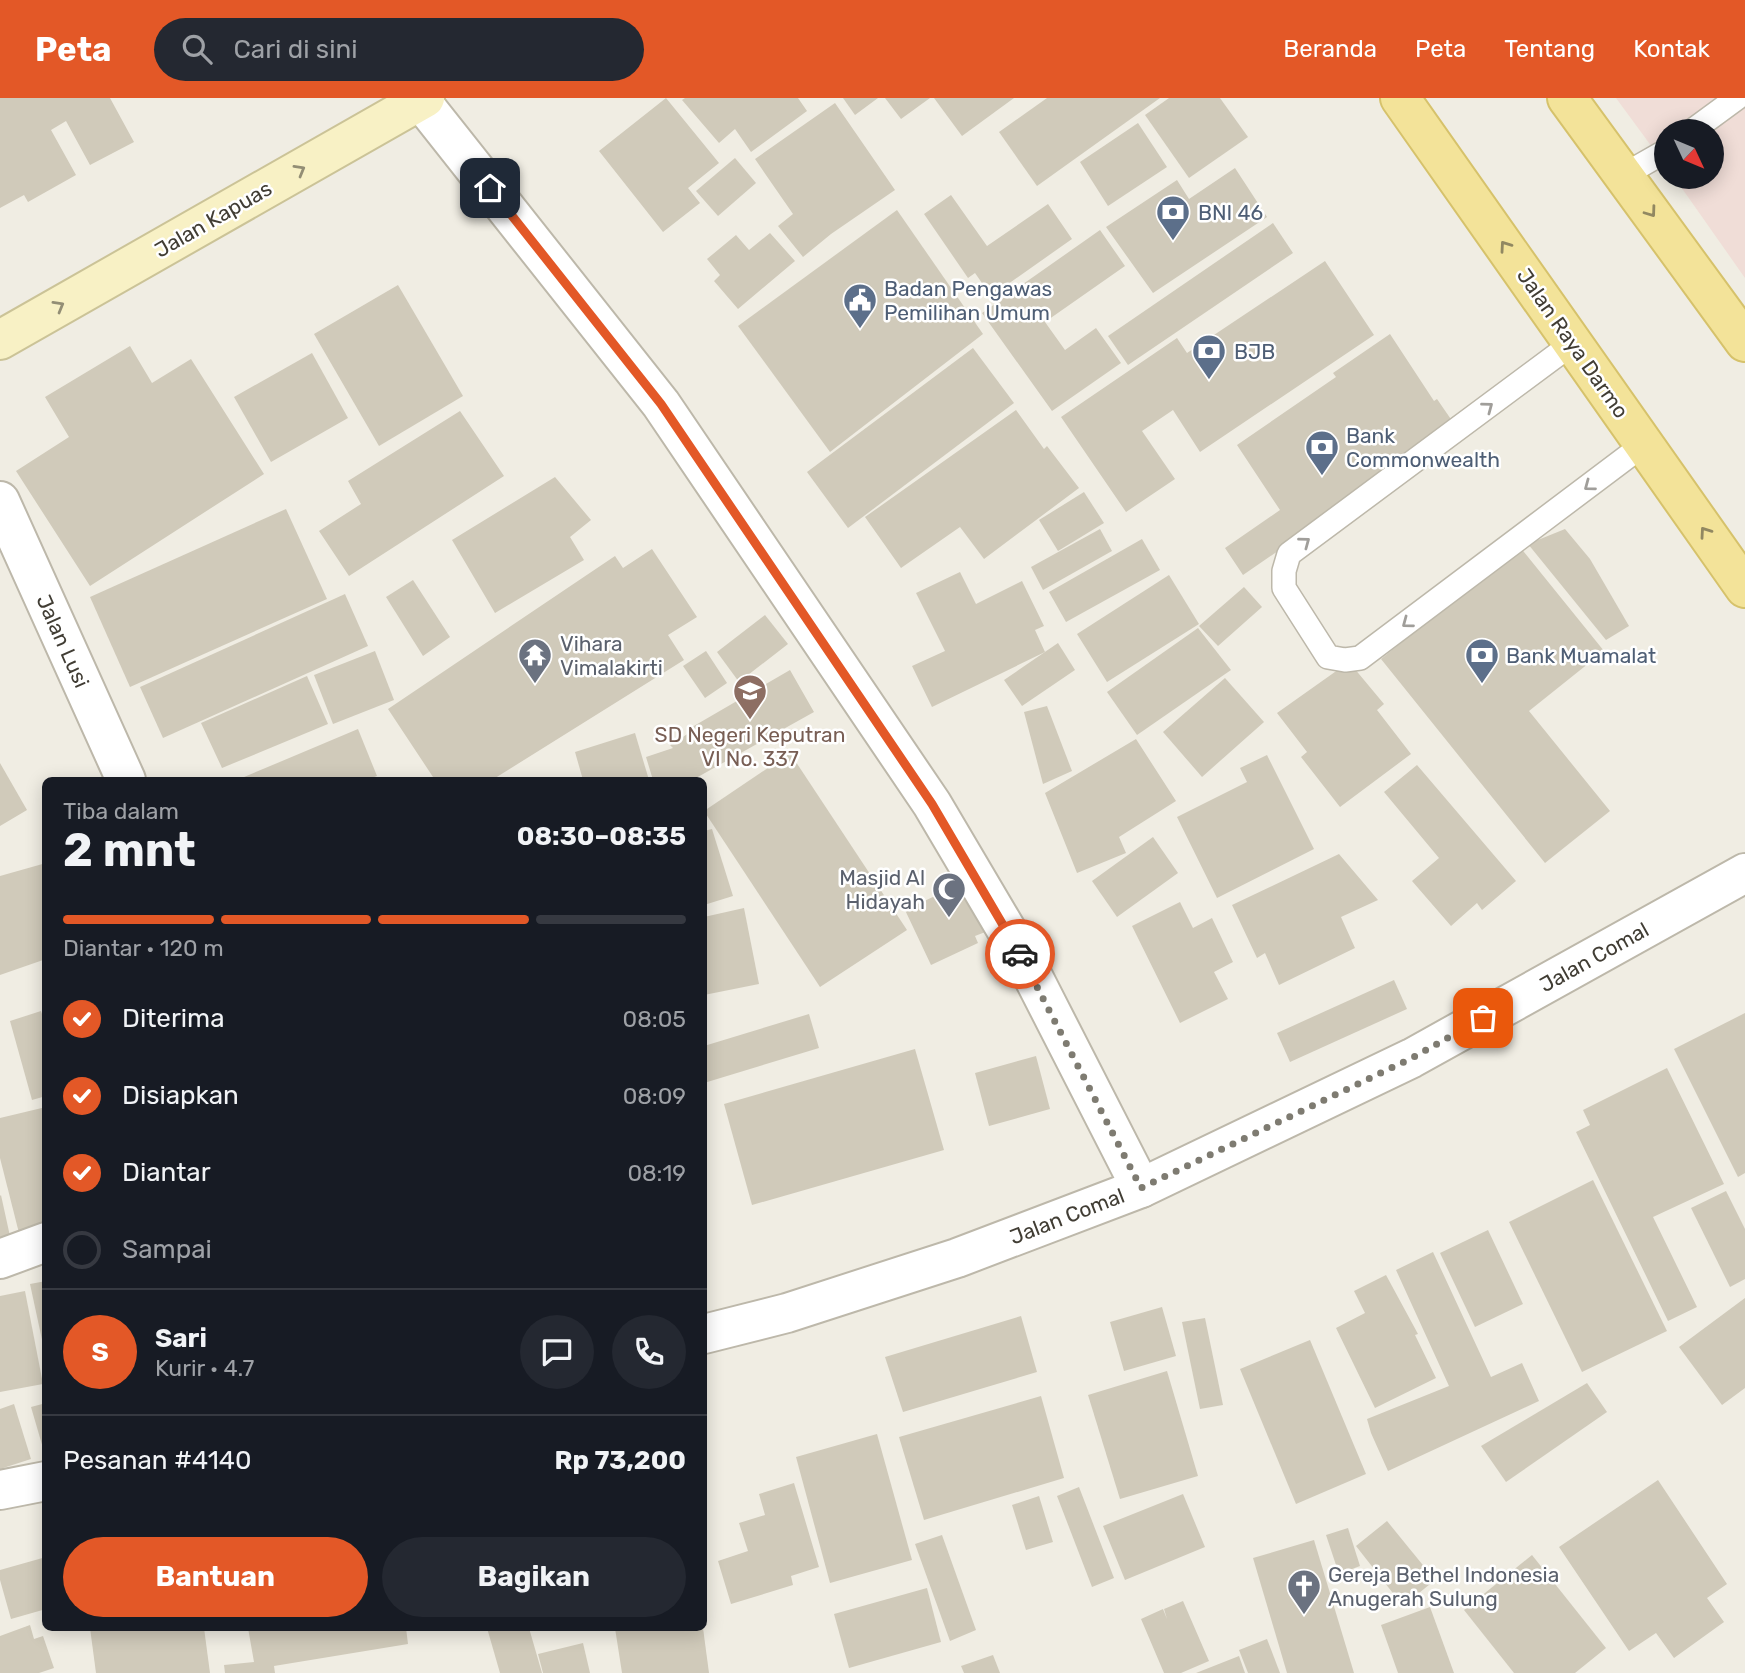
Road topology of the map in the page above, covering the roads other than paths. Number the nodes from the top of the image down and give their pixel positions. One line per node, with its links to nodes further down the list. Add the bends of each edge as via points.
1 (1400, 98): 10 (main road, Jalan Raya Darmo, one-way to 1)
2 (1567, 98): 7 (main road)
3 (423, 100): 8 (street, Jalan Kapuas, one-way to 3); 16 (street, via 661,404 932,804 1026,963)
4 (1728, 101): 5 (lane)
5 (1706, 119)
6 (1654, 158): 7 (lane)
7 (1624, 175): 9 (main road, one-way to 9)
8 (0, 340)
9 (1745, 342)
10 (1573, 343): 11 (main road, Jalan Raya Darmo); 11 (lane, one-way to 10, via 1360,658 1328,657 1284,588 1289,554)
11 (1643, 445): 13 (main road, Jalan Raya Darmo, one-way to 11)
12 (0, 500): 14 (street, Jalan Lusi)
13 (1745, 588)
14 (125, 777)
15 (1745, 873): 16 (street, Jalan Comal, via 1412,1058)
16 (1141, 1188): 19 (street, Jalan Comal, via 957,1258 787,1313)
17 (42, 1243): 18 (street)
18 (0, 1259)
19 (707, 1333)
20 (42, 1482): 21 (street)
21 (0, 1490)

